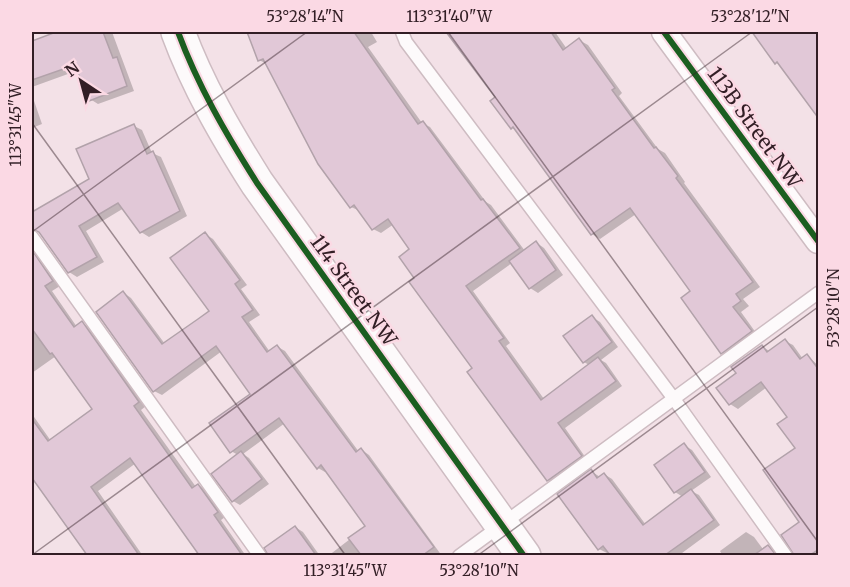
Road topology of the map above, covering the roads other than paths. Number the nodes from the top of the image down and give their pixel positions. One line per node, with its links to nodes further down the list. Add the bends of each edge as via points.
1 (178, 32): 8 (street, 114 Street NW, via 203,93 257,183)
2 (402, 32): 7 (lane)
3 (664, 32): 5 (street, 113B Street NW)
4 (32, 237): 9 (lane)
5 (819, 241)
6 (819, 293): 7 (lane)
7 (674, 399): 8 (lane); 12 (lane)
8 (501, 524): 10 (lane); 11 (street, 114 Street NW)
9 (260, 555)
10 (459, 555)
11 (524, 555)
12 (786, 555)

